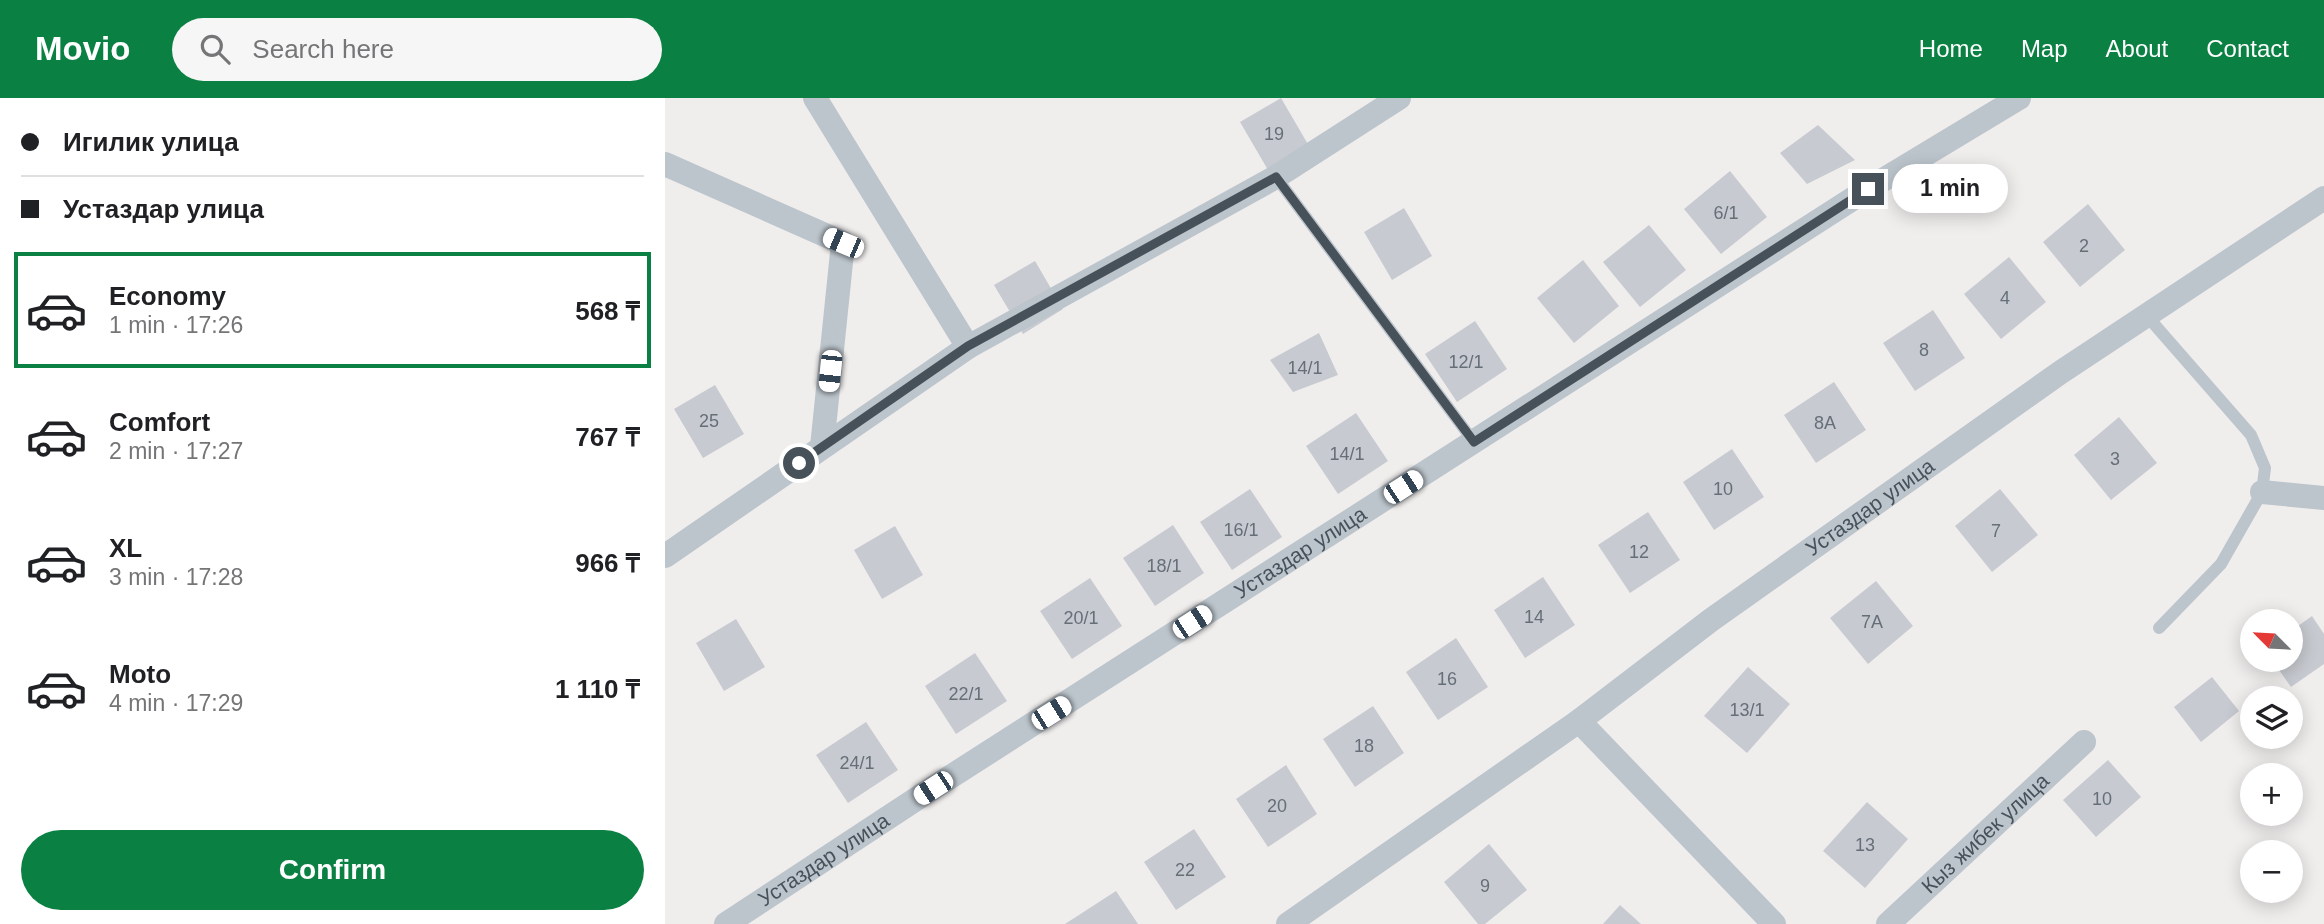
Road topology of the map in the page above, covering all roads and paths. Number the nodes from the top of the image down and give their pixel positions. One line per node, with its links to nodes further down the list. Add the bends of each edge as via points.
1 (815, 98): 8 (street)
2 (1399, 98): 5 (street)
3 (2019, 98): 9 (street, Устаздар улица, via 1856,196)
4 (665, 164): 10 (street, via 843,243)
5 (1276, 177): 8 (street); 9 (lane)
6 (2324, 198): 7 (street, Устаздар улица)
7 (2147, 316): 11 (lane, via 2251,435 2265,468); 15 (street, Устаздар улица, via 1711,620)
8 (968, 346): 10 (street)
9 (1474, 442): 17 (street, Устаздар улица)
10 (822, 447): 13 (street)
11 (2262, 492): 12 (street); 14 (lane, via 2221,564)
12 (2324, 498)
13 (665, 556)
14 (2159, 628)
15 (1579, 721): 18 (street, Устаздар улица); 19 (street)
16 (2084, 742): 20 (street, Кыз жибек улица)
17 (726, 924)
18 (1288, 924)
19 (1775, 924)
20 (1888, 924)

